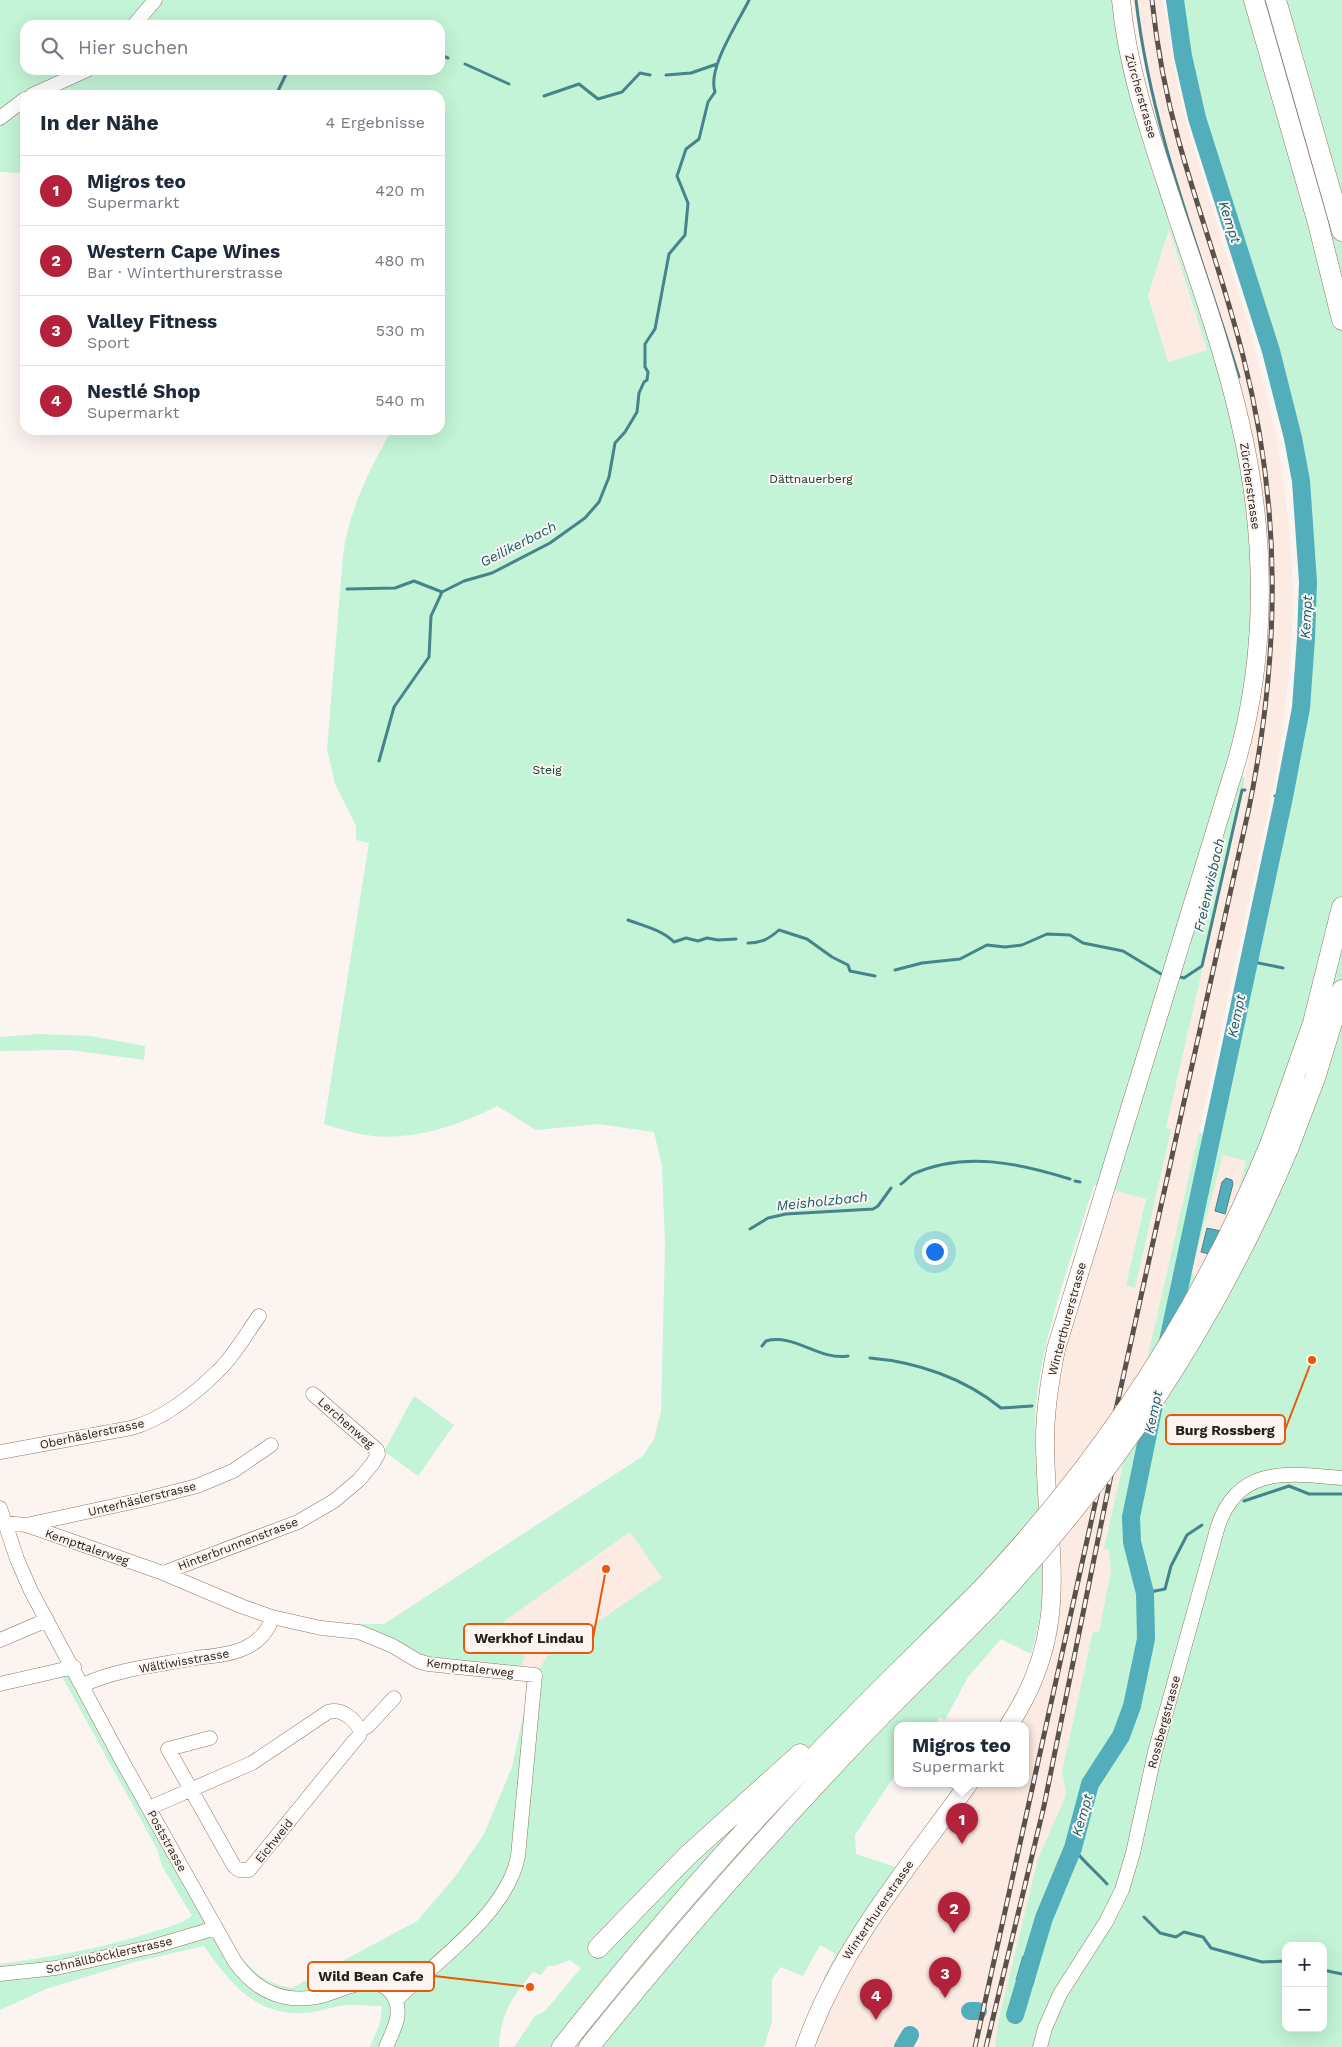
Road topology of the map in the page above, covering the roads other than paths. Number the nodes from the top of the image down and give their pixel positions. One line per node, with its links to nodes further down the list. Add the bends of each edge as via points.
1 (155, 0): 5 (street)
2 (1120, 0): 13 (main road, Zürcherstrasse, via 1138,94 1240,420 1252,483 1259,565 1258,647 1247,722)
3 (1254, 0): 11 (highway)
4 (1276, 0): 10 (highway)
5 (138, 20)
6 (77, 75): 7 (street)
7 (43, 90)
8 (20, 103): 9 (street)
9 (0, 118)
10 (1342, 231)
11 (1342, 320)
12 (1342, 907): 15 (highway)
13 (1171, 977): 35 (main road, Winterthurerstrasse, via 1053,1364 1045,1434 1053,1562 1052,1604 1039,1665)
14 (1342, 990): 15 (highway, via 1315,1078)
15 (1280, 1146): 26 (highway, bridge, via 1252,1188 1219,1257 1142,1389 1068,1491 1018,1550)
16 (259, 1316): 19 (street, Oberhäslerstrasse, via 218,1371 181,1402 151,1421 131,1428)
17 (313, 1394): 20 (street, Lerchenweg)
18 (271, 1445): 24 (street, Unterhäslerstrasse, via 233,1471 203,1484 141,1501)
19 (0, 1452)
20 (378, 1454): 25 (street, Hinterbrunnenstrasse, via 359,1480 334,1501 298,1522)
21 (1342, 1478): 51 (street, Rossbergstrasse, via 1293,1474 1268,1476 1244,1488 1226,1505 1154,1752 1122,1890 1106,1922 1060,1994)
22 (0, 1508): 23 (street, Poststrasse)
23 (4, 1523): 24 (street, Unterhäslerstrasse); 28 (street, Poststrasse, via 18,1562)
24 (26, 1525): 25 (street, Kempttalerweg)
25 (163, 1573): 27 (street, Kempttalerweg)
26 (986, 1598): 34 (highway); 44 (highway)
27 (272, 1617): 32 (street, Wältiwisstrasse, via 262,1636 246,1648 100,1678); 45 (street, Kempttalerweg, via 321,1628 359,1632 428,1664 535,1675 514,1874 504,1892 468,1934)
28 (47, 1620): 29 (street); 30 (street, Poststrasse)
29 (0, 1640)
30 (74, 1667): 31 (street); 32 (street, Poststrasse)
31 (0, 1684)
32 (83, 1685): 40 (street, Poststrasse)
33 (394, 1698): 36 (street, Eichweid, via 368,1726)
34 (850, 1720): 42 (highway, via 800,1754 711,1834 648,1894); 47 (highway, via 732,1845)
35 (1012, 1722)
36 (360, 1730): 39 (street, via 342,1712 328,1712 252,1763); 39 (street, Eichweid, via 359,1736 249,1870 239,1870 234,1866)
37 (210, 1738): 39 (street, Eichweid, via 168,1749)
38 (966, 1787): 50 (main road, Winterthurerstrasse, via 852,1946 827,1991)
39 (191, 1790): 40 (street)
40 (149, 1808): 41 (street, Poststrasse)
41 (216, 1928): 43 (street, Schnällböcklerstrasse, via 147,1948 56,1968); 45 (street, Poststrasse, via 244,1974 273,1994 306,1998 374,1982 388,1988)
42 (598, 1948)
43 (0, 1974)
44 (647, 1976): 48 (highway); 49 (highway)
45 (396, 2000): 46 (street, via 397,2019)
46 (386, 2047)
47 (562, 2047)
48 (589, 2047)
49 (606, 2047)
50 (805, 2047)
51 (1040, 2047)

